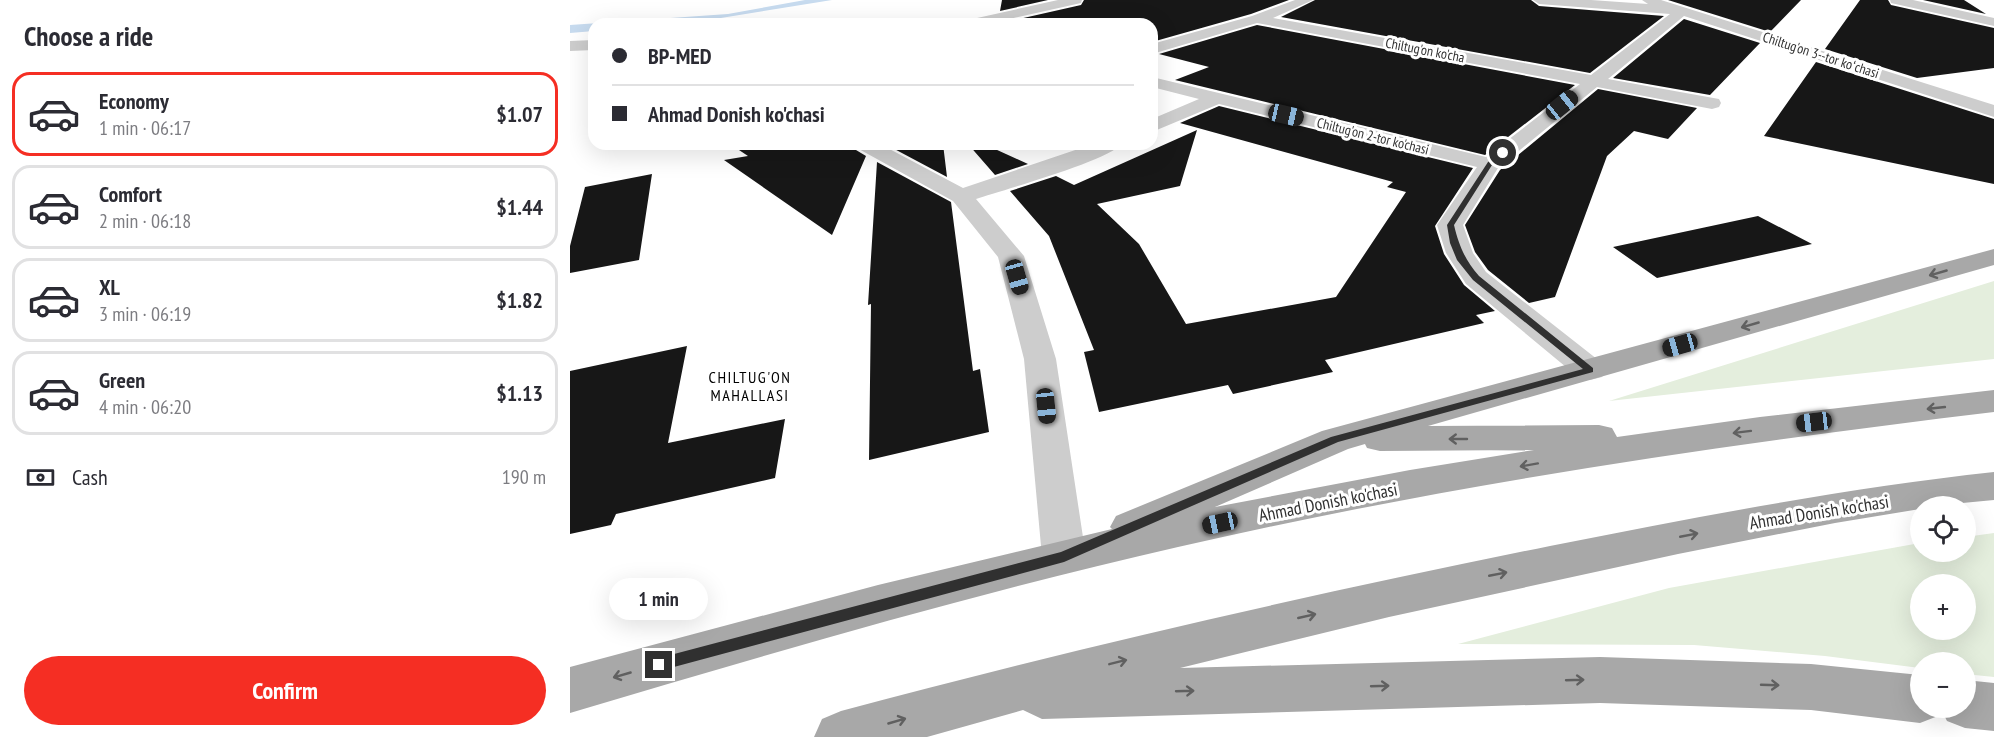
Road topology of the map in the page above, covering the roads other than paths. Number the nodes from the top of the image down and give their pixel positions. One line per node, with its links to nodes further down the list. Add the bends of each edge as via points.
1 (1076, 0): 7 (street)
2 (1307, 0): 8 (street)
3 (1539, 0): 6 (street)
4 (1648, 0): 6 (street, Chiltug'on 3--tor koʻchasi)
5 (1896, 0): 9 (street)
6 (1682, 11): 13 (street); 17 (street, Chiltug'on 3--tor koʻchasi)
7 (995, 18)
8 (1257, 19): 12 (street); 13 (street, Chiltug'on ko'cha)
9 (1994, 22)
10 (588, 45): 11 (street)
11 (570, 46)
12 (1158, 46)
13 (1592, 81): 16 (street, Chiltug'on ko'cha); 21 (street)
14 (1158, 83): 15 (street, Chiltug'on 2-tor ko'chasi)
15 (1217, 98): 18 (street); 21 (street, Chiltug'on 2-tor ko'chasi)
16 (1712, 103)
17 (1994, 111)
18 (1158, 123)
19 (875, 150): 22 (street)
20 (1097, 150): 22 (street)
21 (1490, 164): 24 (street, via 1450,225 1461,260 1476,278)
22 (961, 196): 29 (street, via 1011,256 1040,359)
23 (1994, 257): 24 (main road, one-way to 24)
24 (1590, 370): 27 (main road)
25 (1994, 401): 26 (main road, Ahmad Donish ko'chasi, one-way to 26)
26 (1705, 436): 27 (main road, one-way to 27); 29 (main road, Ahmad Donish ko'chasi, one-way to 29, via 1407,486)
27 (1335, 440): 29 (main road)
28 (1994, 486): 31 (main road, Ahmad Donish ko'chasi, one-way to 28, via 1452,583 1793,514)
29 (1064, 557): 30 (main road, Ahmad Donish ko'chasi, one-way to 30)
30 (570, 690)
31 (980, 697): 32 (main road, one-way to 32, via 1600,680 1811,687); 35 (main road, Ahmad Donish ko'chasi, one-way to 31)
32 (1910, 698)
33 (1976, 705): 34 (main road)
34 (1994, 707)
35 (841, 737)

